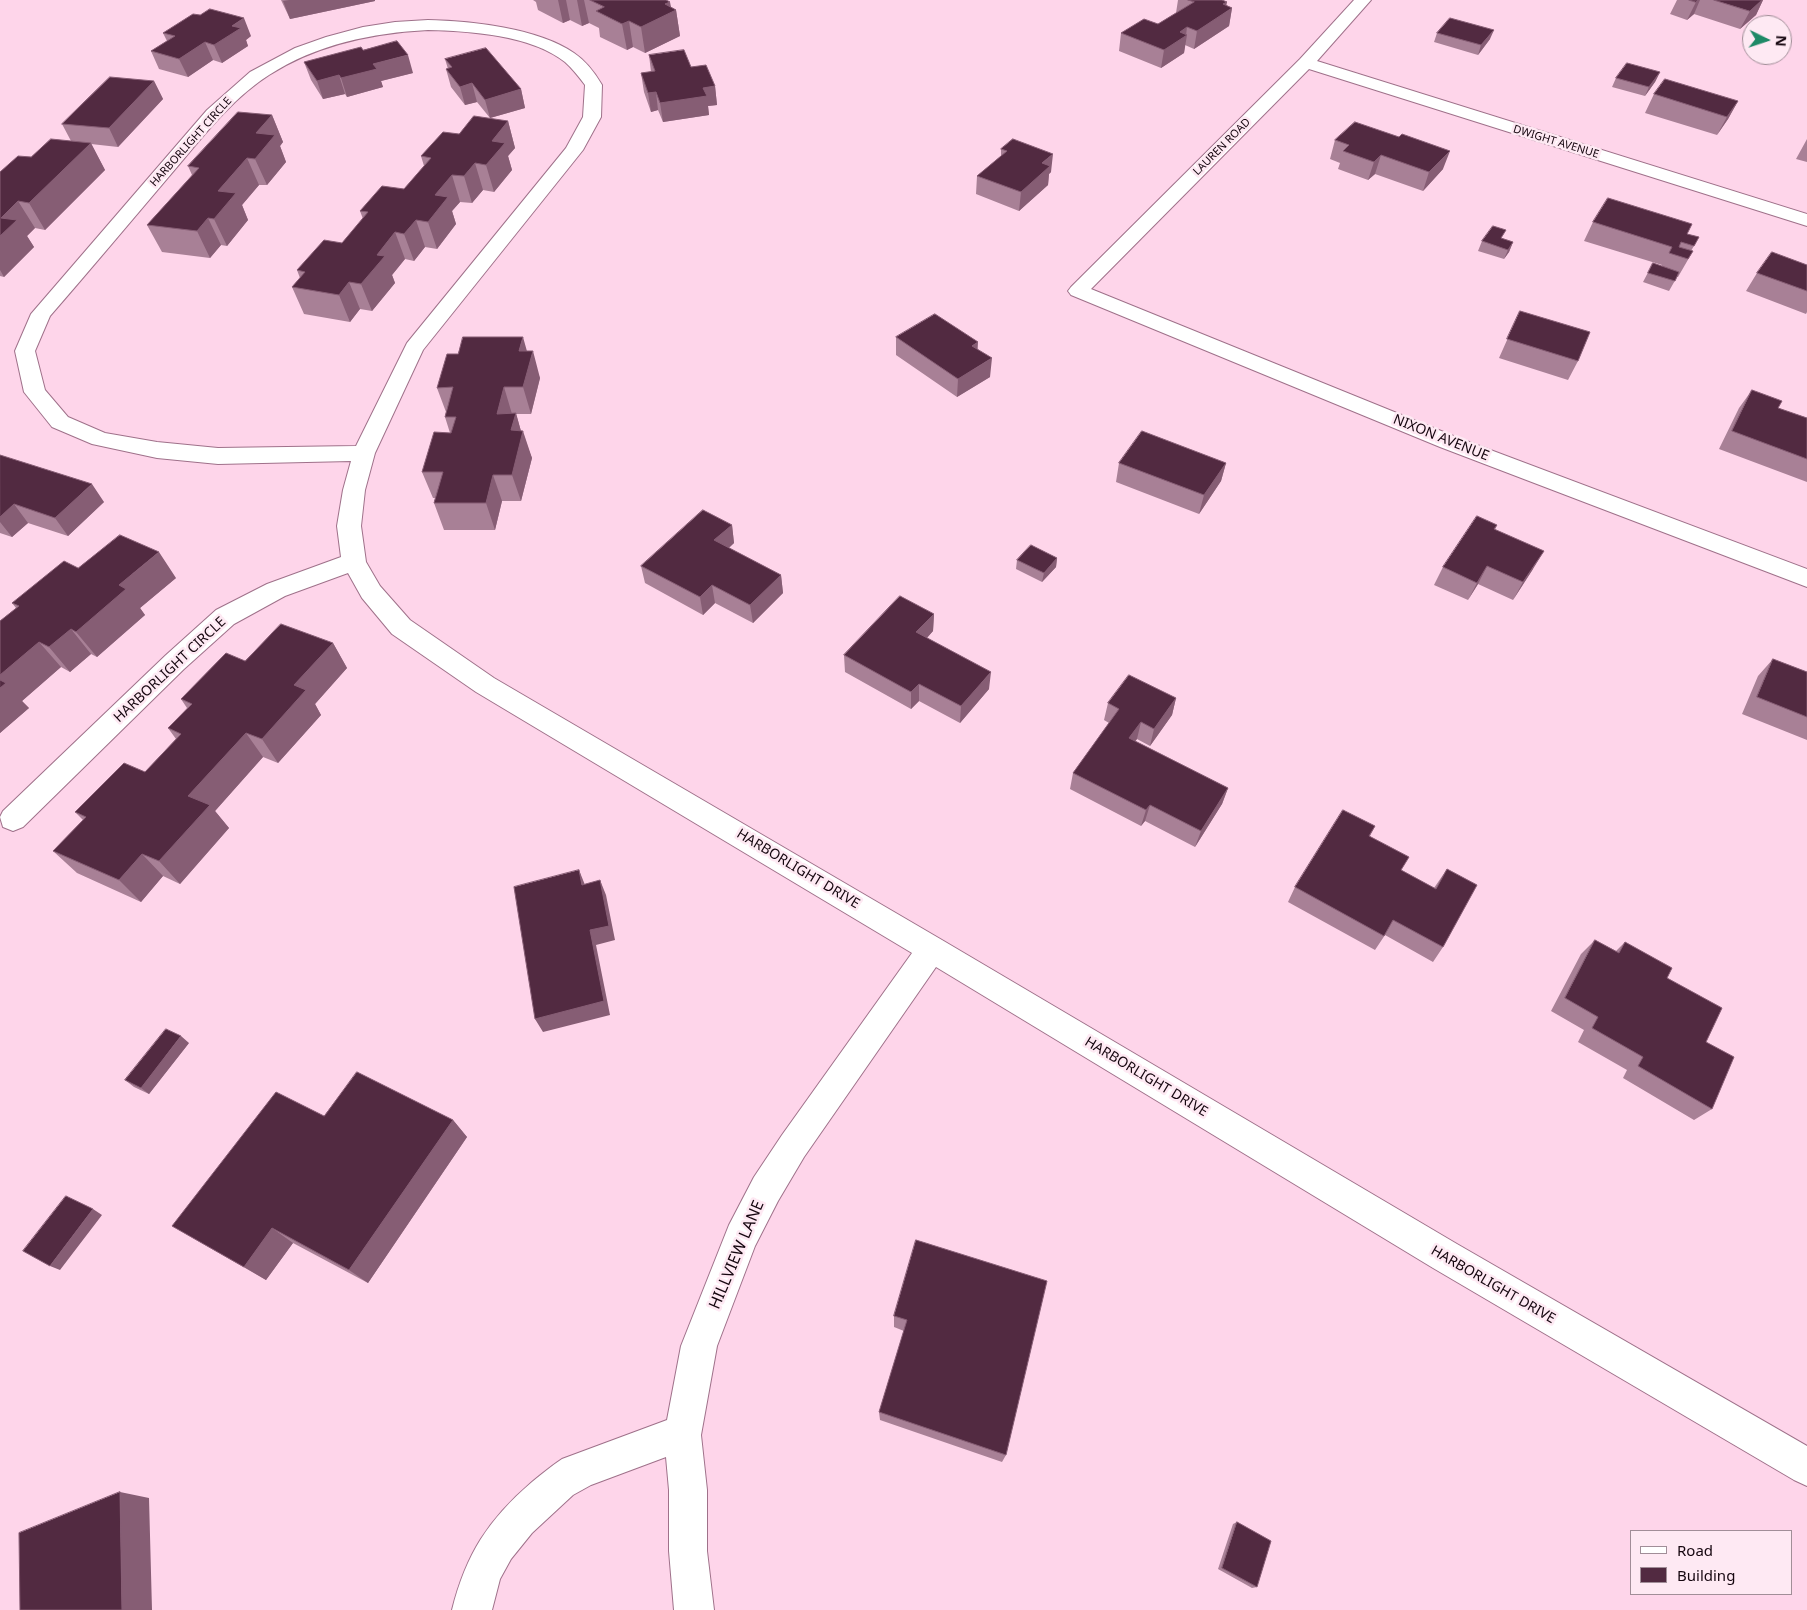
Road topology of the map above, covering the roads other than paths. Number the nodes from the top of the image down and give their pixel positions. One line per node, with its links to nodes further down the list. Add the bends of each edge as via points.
1 (1363, 0): 2 (street, LAUREN ROAD)
2 (1306, 64): 3 (street, DWIGHT AVENUE); 4 (street, LAUREN ROAD)
3 (1807, 220)
4 (1078, 291): 7 (street, NIXON AVENUE, via 1448,442)
5 (364, 453): 5 (street, HARBORLIGHT CIRCLE, via 414,348 574,150 592,117 594,85 575,61 548,45 509,33 461,25 414,24 367,31 318,46 272,66 239,89 213,114 41,314 25,352 35,392 60,422 100,439 157,450 218,456); 6 (street, HARBORLIGHT CIRCLE, via 349,526)
6 (354, 562): 8 (street, HARBORLIGHT CIRCLE, via 371,592 401,627); 9 (street, HARBORLIGHT CIRCLE, via 276,590 225,617)
7 (1807, 578)
8 (485, 685): 10 (street, HARBORLIGHT DRIVE)
9 (13, 819)
10 (932, 948): 11 (street, HILLVIEW LANE, via 793,1146 741,1237 699,1346); 12 (street, HARBORLIGHT DRIVE, via 1444,1256)
11 (683, 1435): 13 (street, via 664,1438 569,1476 531,1507 514,1522 487,1561 476,1588); 14 (street, HILLVIEW LANE)
12 (1807, 1467)
13 (472, 1610)
14 (694, 1610)

